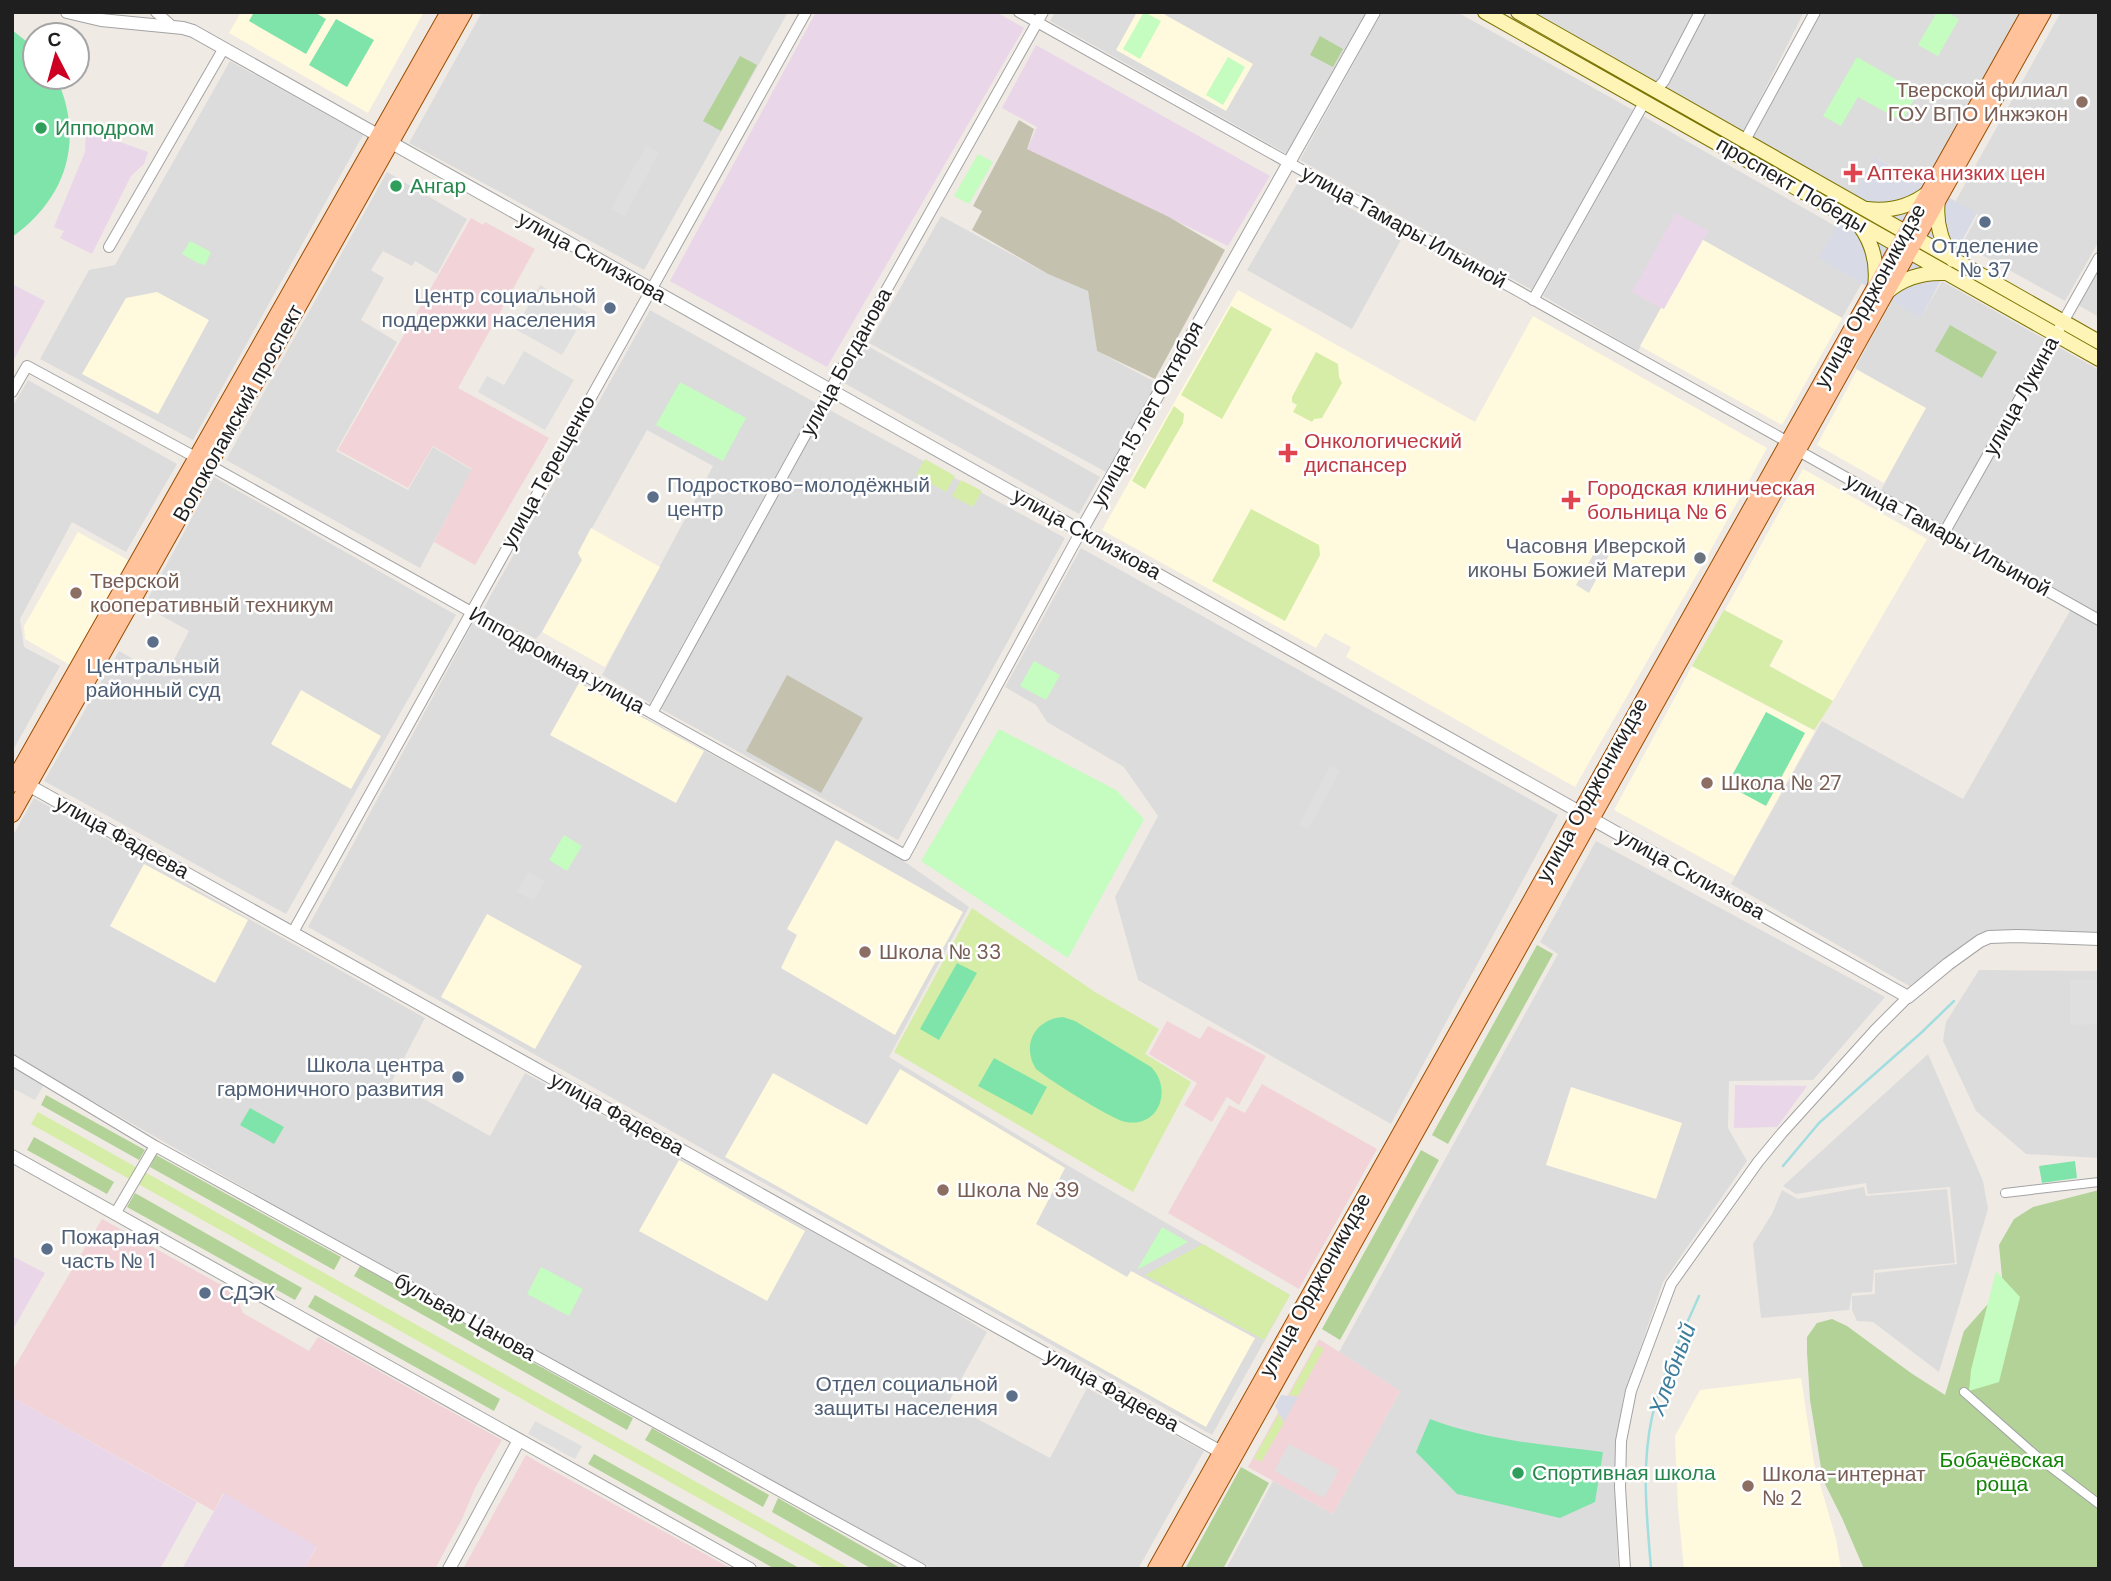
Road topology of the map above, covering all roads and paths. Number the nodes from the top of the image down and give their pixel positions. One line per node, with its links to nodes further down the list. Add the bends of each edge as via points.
1 (67, 12): 15 (street, улица Склизкова)
2 (156, 12): 15 (street)
3 (449, 12): 18 (main road, Волоколамский проспект)
4 (464, 12): 18 (main road, Волоколамский проспект)
5 (806, 12): 27 (street, улица Терещенко)
6 (1019, 12): 14 (street, улица Тамары Ильиной)
7 (1374, 12): 20 (street, улица 15 лет Октября)
8 (1485, 12): 17 (main road, проспект Победы)
9 (1518, 12): 17 (main road, проспект Победы)
10 (1700, 12): 17 (street, via 1664,81)
11 (1815, 12): 19 (street)
12 (2030, 12): 21 (main road, улица Орджоникидзе)
13 (2043, 12): 21 (main road, улица Орджоникидзе)
14 (1040, 17): 20 (street, улица Тамары Ильиной); 33 (street, улица Богданова)
15 (173, 27): 16 (street, улица Склизкова, via 190,29)
16 (224, 48): 18 (street, улица Склизкова); 24 (street)
17 (1650, 96): 19 (main road, проспект Победы); 22 (main road, проспект Победы); 29 (street)
18 (384, 140): 27 (street, улица Склизкова); 36 (main road, Волоколамский проспект)
19 (1744, 142): 22 (main road, проспект Победы)
20 (1289, 163): 29 (street, улица Тамары Ильиной); 37 (street, улица 15 лет Октября)
21 (1933, 195): 22 (main road); 23 (main road, улица Орджоникидзе); 26 (main road)
22 (1859, 215): 23 (main road, проспект Победы); 28 (main road)
23 (1907, 242): 26 (main road, проспект Победы); 28 (main road, улица Орджоникидзе)
24 (109, 247)
25 (2099, 258): 30 (street, улица Лукина)
26 (1951, 267): 28 (main road); 30 (main road, проспект Победы)
27 (650, 289): 33 (street, улица Склизкова); 39 (street, улица Терещенко)
28 (1880, 290): 35 (main road, улица Орджоникидзе)
29 (1533, 300): 35 (street, улица Тамары Ильиной)
30 (2059, 328): 31 (main road, проспект Победы); 32 (main road, проспект Победы); 38 (street, улица Лукина)
31 (2099, 342)
32 (2099, 359)
33 (830, 390): 37 (street, улица Склизкова); 41 (street, улица Богданова)
34 (12, 393): 36 (street, Ипподромная улица, via 27,366)
35 (1793, 446): 38 (street, улица Тамары Ильиной); 44 (main road, улица Орджоникидзе)
36 (203, 461): 39 (street, Ипподромная улица); 42 (main road, Волоколамский проспект)
37 (1080, 531): 44 (street, улица Склизкова); 45 (street, улица 15 лет Октября)
38 (1944, 533): 40 (street, улица Тамары Ильиной)
39 (470, 611): 41 (street, Ипподромная улица); 46 (street, улица Терещенко)
40 (2099, 620)
41 (652, 713): 45 (street, Ипподромная улица)
42 (17, 781): 43 (main road, Волоколамский проспект); 46 (street, улица Фадеева)
43 (12, 814)
44 (1586, 815): 48 (street, улица Склизкова); 55 (main road, улица Орджоникидзе); 56 (main road, улица Орджоникидзе)
45 (905, 855)
46 (293, 932): 59 (street, улица Фадеева)
47 (2099, 939): 48 (street, via 1989,937)
48 (1908, 997): 66 (street, via 1758,1162 1671,1284 1631,1391 1621,1441)
49 (12, 1060): 50 (street, бульвар Цанова)
50 (155, 1146): 54 (street); 63 (street, бульвар Цанова)
51 (12, 1156): 54 (street)
52 (2099, 1182): 53 (street)
53 (2005, 1192)
54 (116, 1214): 58 (street)
55 (1307, 1299): 56 (main road); 59 (main road, улица Орджоникидзе)
56 (1312, 1317): 65 (main road, улица Орджоникидзе)
57 (1964, 1392): 60 (street)
58 (519, 1440): 61 (street); 62 (street)
59 (1222, 1452): 64 (main road, улица Орджоникидзе)
60 (2099, 1504)
61 (449, 1569)
62 (750, 1569)
63 (921, 1569)
64 (1156, 1569)
65 (1171, 1569)
66 (1625, 1569)

